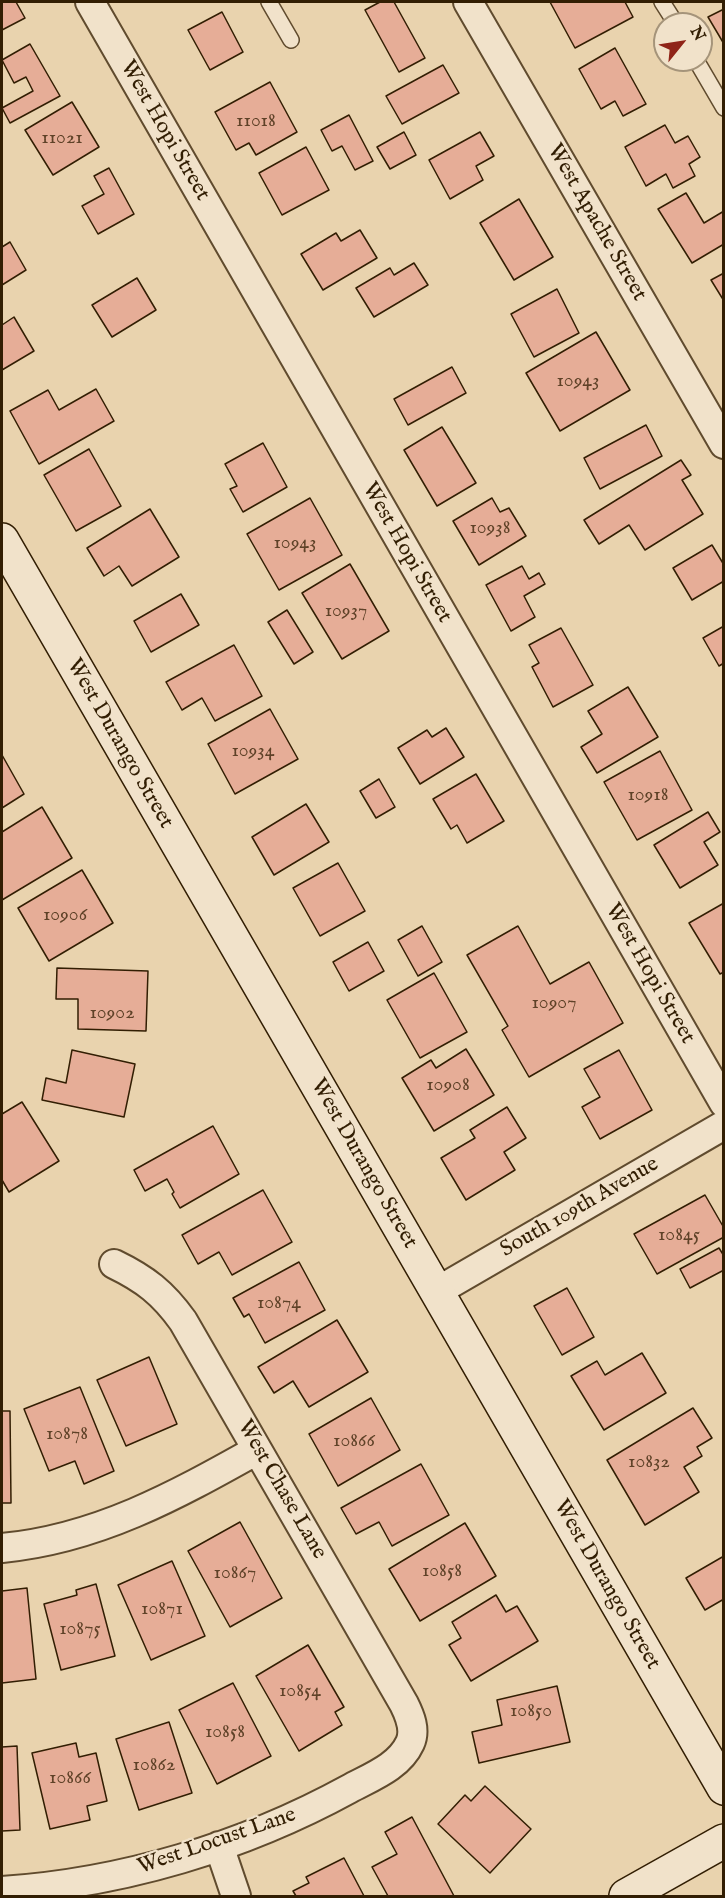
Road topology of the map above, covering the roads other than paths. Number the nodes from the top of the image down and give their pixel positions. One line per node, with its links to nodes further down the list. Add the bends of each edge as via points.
1 (90, 2): 9 (street, West Hopi Street)
2 (269, 2): 4 (lane)
3 (468, 2): 7 (street, West Apache Street)
4 (291, 40)
5 (703, 72): 6 (lane)
6 (723, 108)
7 (723, 444)
8 (2, 540): 12 (street, West Durango Street)
9 (723, 1103)
10 (723, 1125): 12 (street, South 109th Avenue)
11 (114, 1264): 13 (street, West Chase Lane, via 153,1287 170,1304)
12 (436, 1292): 16 (street, West Durango Street)
13 (258, 1450): 14 (street, via 184,1491 119,1520 50,1540); 15 (street, West Chase Lane, via 404,1704 413,1728)
14 (2, 1548)
15 (411, 1741): 18 (street, West Locust Lane, via 405,1752 384,1770 327,1802)
16 (723, 1788)
17 (723, 1841): 21 (street)
18 (219, 1846): 19 (street, West Locust Lane, via 108,1877); 20 (street)
19 (2, 1891)
20 (236, 1896)
21 (626, 1896)

